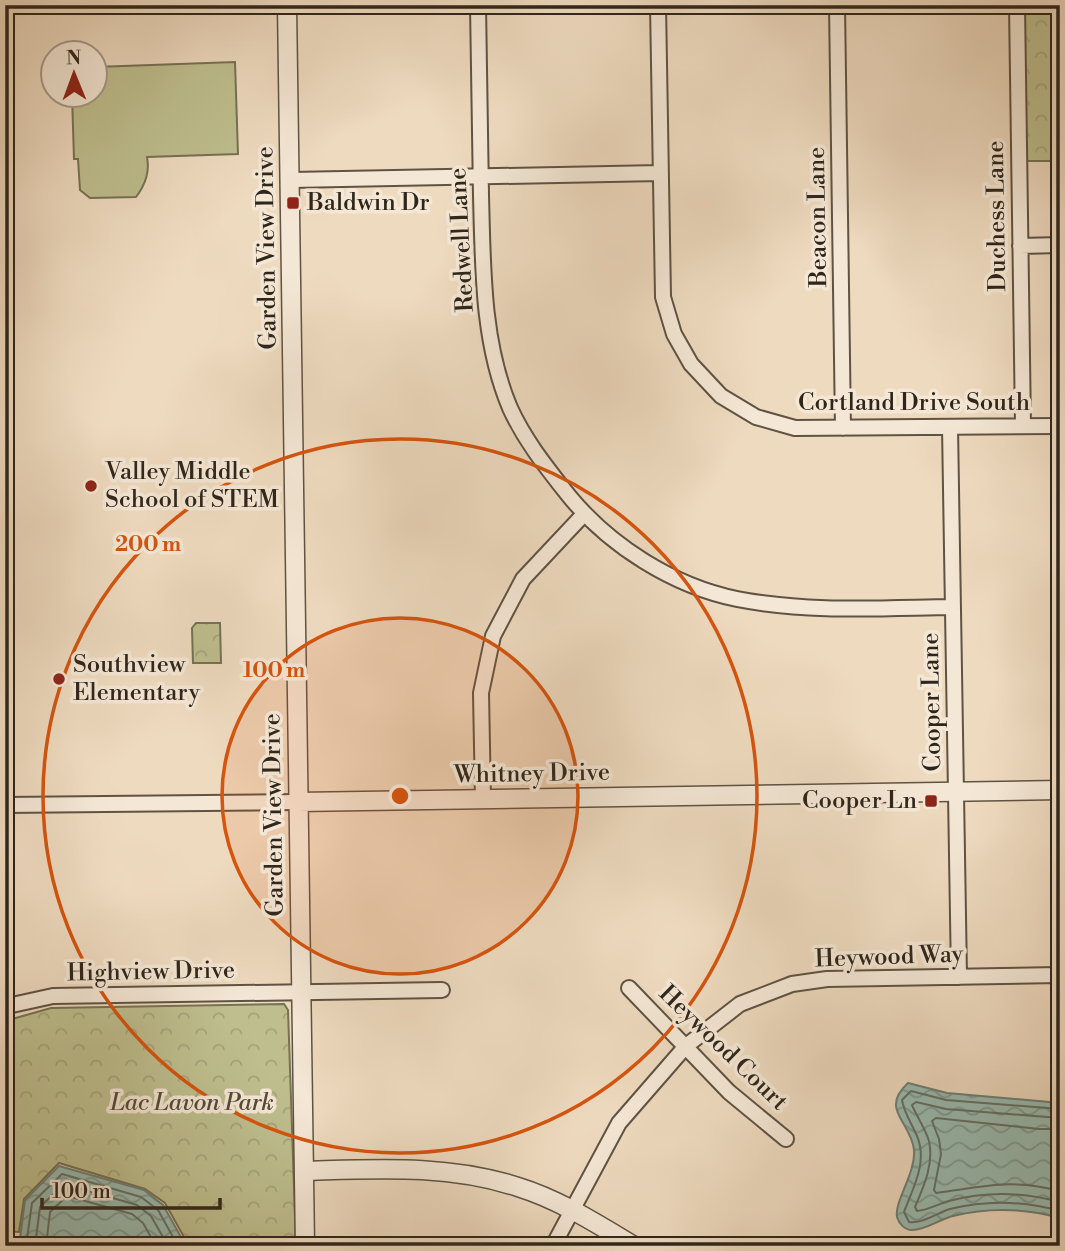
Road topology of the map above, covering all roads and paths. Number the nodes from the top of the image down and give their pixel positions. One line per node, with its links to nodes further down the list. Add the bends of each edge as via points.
1 (19, 5): 7 (street)
2 (287, 5): 10 (street, Garden View Drive)
3 (478, 5): 9 (street, Redwell Lane)
4 (658, 5): 8 (street, Cortland Drive South)
5 (837, 5): 16 (street, Beacon Lane)
6 (1017, 5): 12 (street, Duchess Lane)
7 (5, 8)
8 (660, 173): 9 (street); 16 (street, Cortland Drive South, via 663,297 674,334 691,364 721,396 756,417 795,428)
9 (481, 176): 10 (street); 17 (street, Redwell Lane, via 483,288 496,370 533,451)
10 (291, 180): 22 (street, Garden View Drive)
11 (1060, 245): 12 (street)
12 (1020, 246): 13 (street, Duchess Lane)
13 (1023, 426): 14 (street, Cortland Drive South); 15 (street, Cortland Drive South)
14 (1060, 426)
15 (950, 427): 16 (street, Cortland Drive South); 18 (street, Cooper Lane)
16 (844, 428)
17 (584, 514): 18 (street, Redwell Lane, via 654,566 736,598 805,608); 21 (street, via 523,579 493,636 481,693)
18 (953, 607): 20 (street, Cooper Lane)
19 (1060, 790): 20 (street, Whitney Drive)
20 (956, 791): 21 (street, Whitney Drive); 25 (street, Cooper Lane)
21 (482, 799): 22 (street, Whitney Drive)
22 (298, 802): 23 (street, Whitney Drive); 28 (street, Garden View Drive)
23 (5, 805)
24 (1060, 975): 25 (street, Heywood Way)
25 (959, 977): 30 (street, Heywood Way, via 827,979 792,984 740,1004)
26 (629, 988): 30 (street, Heywood Court)
27 (442, 990): 28 (street, Highview Drive)
28 (300, 992): 29 (street, Highview Drive, via 53,996); 32 (street, Garden View Drive)
29 (5, 1009)
30 (685, 1046): 31 (street, Heywood Court); 33 (street, Heywood Way, via 620,1123)
31 (786, 1139)
32 (304, 1171): 33 (street, via 411,1168 456,1172 519,1187); 34 (street, Garden View Drive)
33 (572, 1209): 35 (street, Heywood Way); 36 (street)
34 (305, 1246)
35 (553, 1246)
36 (634, 1246)

